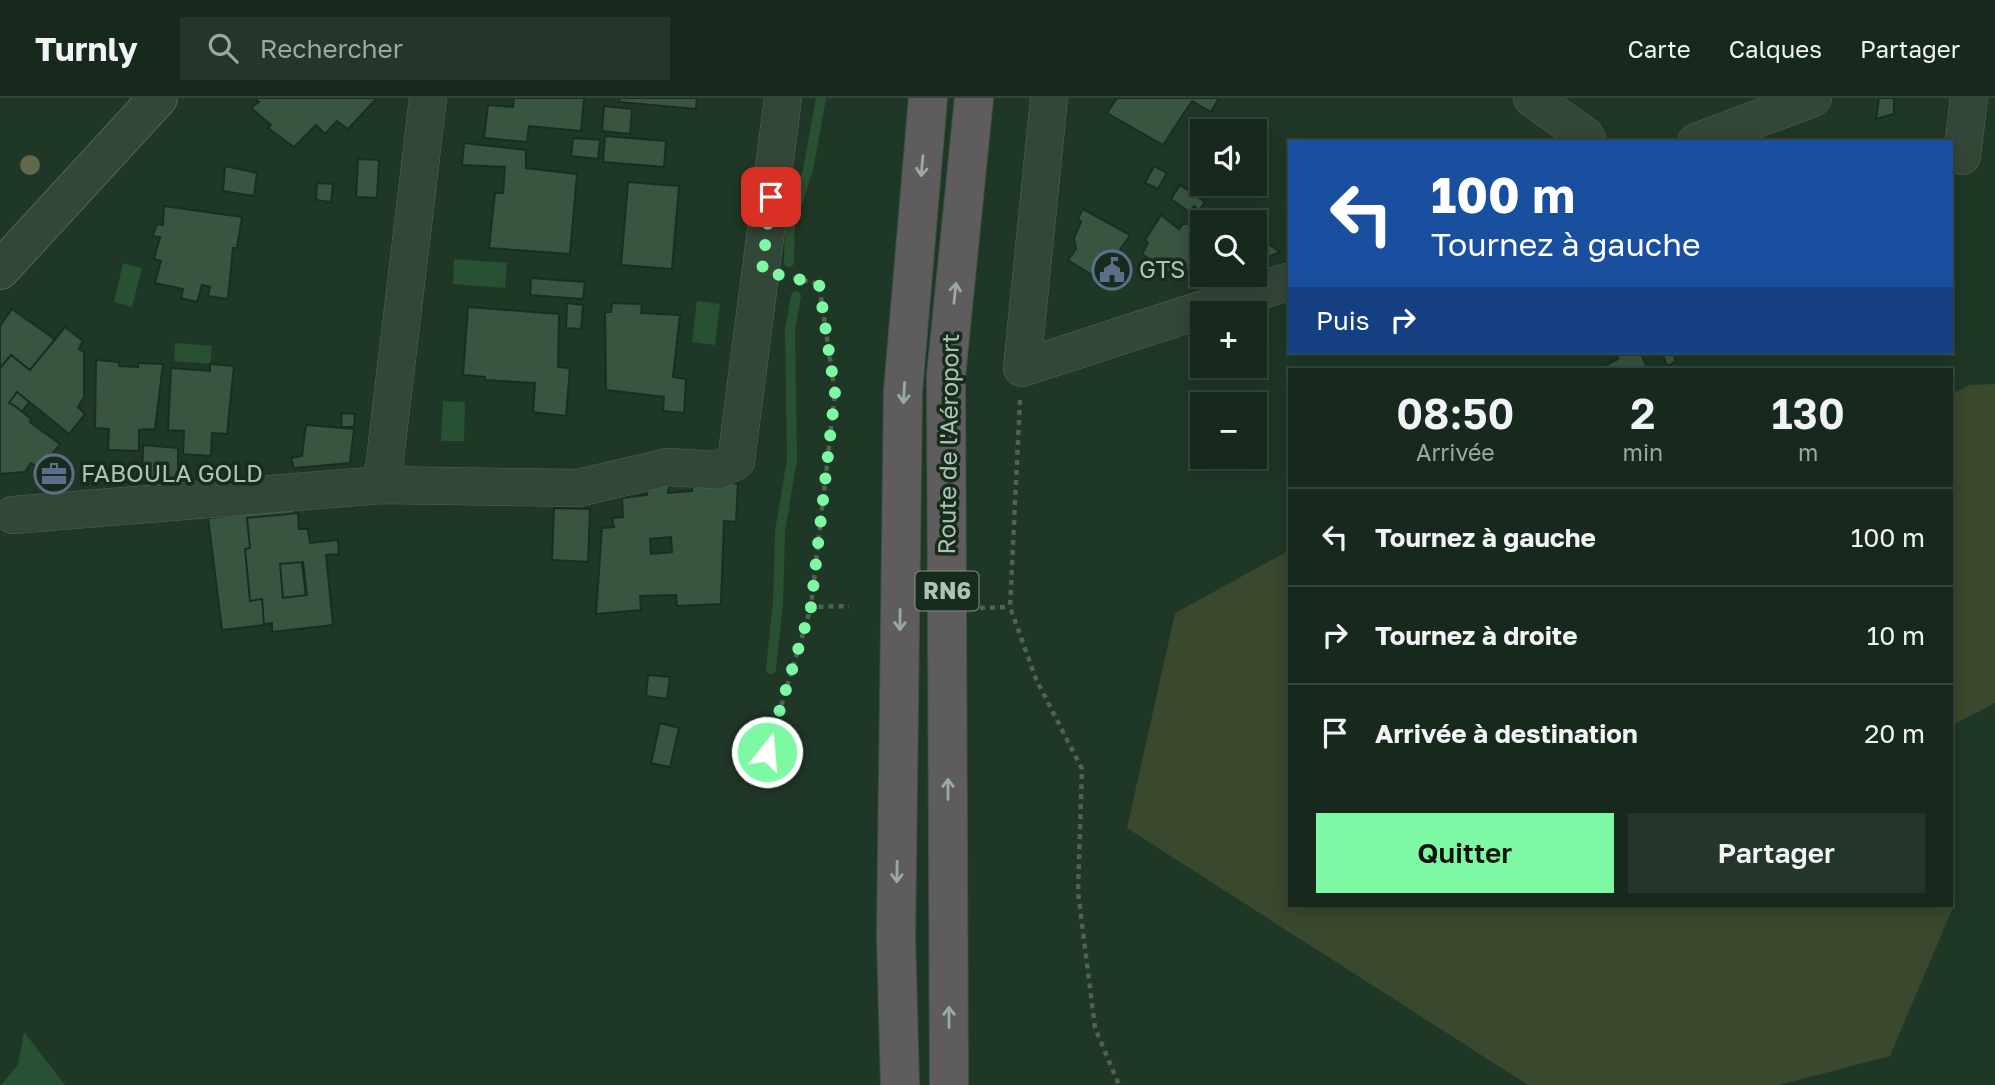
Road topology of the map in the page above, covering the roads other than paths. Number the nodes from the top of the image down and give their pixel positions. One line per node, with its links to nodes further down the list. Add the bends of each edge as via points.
1 (158, 98): 13 (street)
2 (428, 98): 15 (street)
3 (783, 98): 15 (street, via 736,461 718,470 668,467 578,488)
4 (928, 98): 17 (highway, Route de l'Aéroport / RN6, one-way to 17, via 903,391 896,937)
5 (974, 98): 18 (highway, Route de l'Aéroport / RN6, one-way to 5, via 946,376)
6 (1049, 98): 14 (street, via 1021,368)
7 (1813, 98): 11 (street)
8 (1969, 98): 12 (street)
9 (1550, 103): 10 (street)
10 (1587, 140)
11 (1701, 140)
12 (1962, 156)
13 (0, 270)
14 (1288, 282)
15 (382, 485): 16 (street)
16 (13, 515)
17 (900, 1085)
18 (949, 1085)

